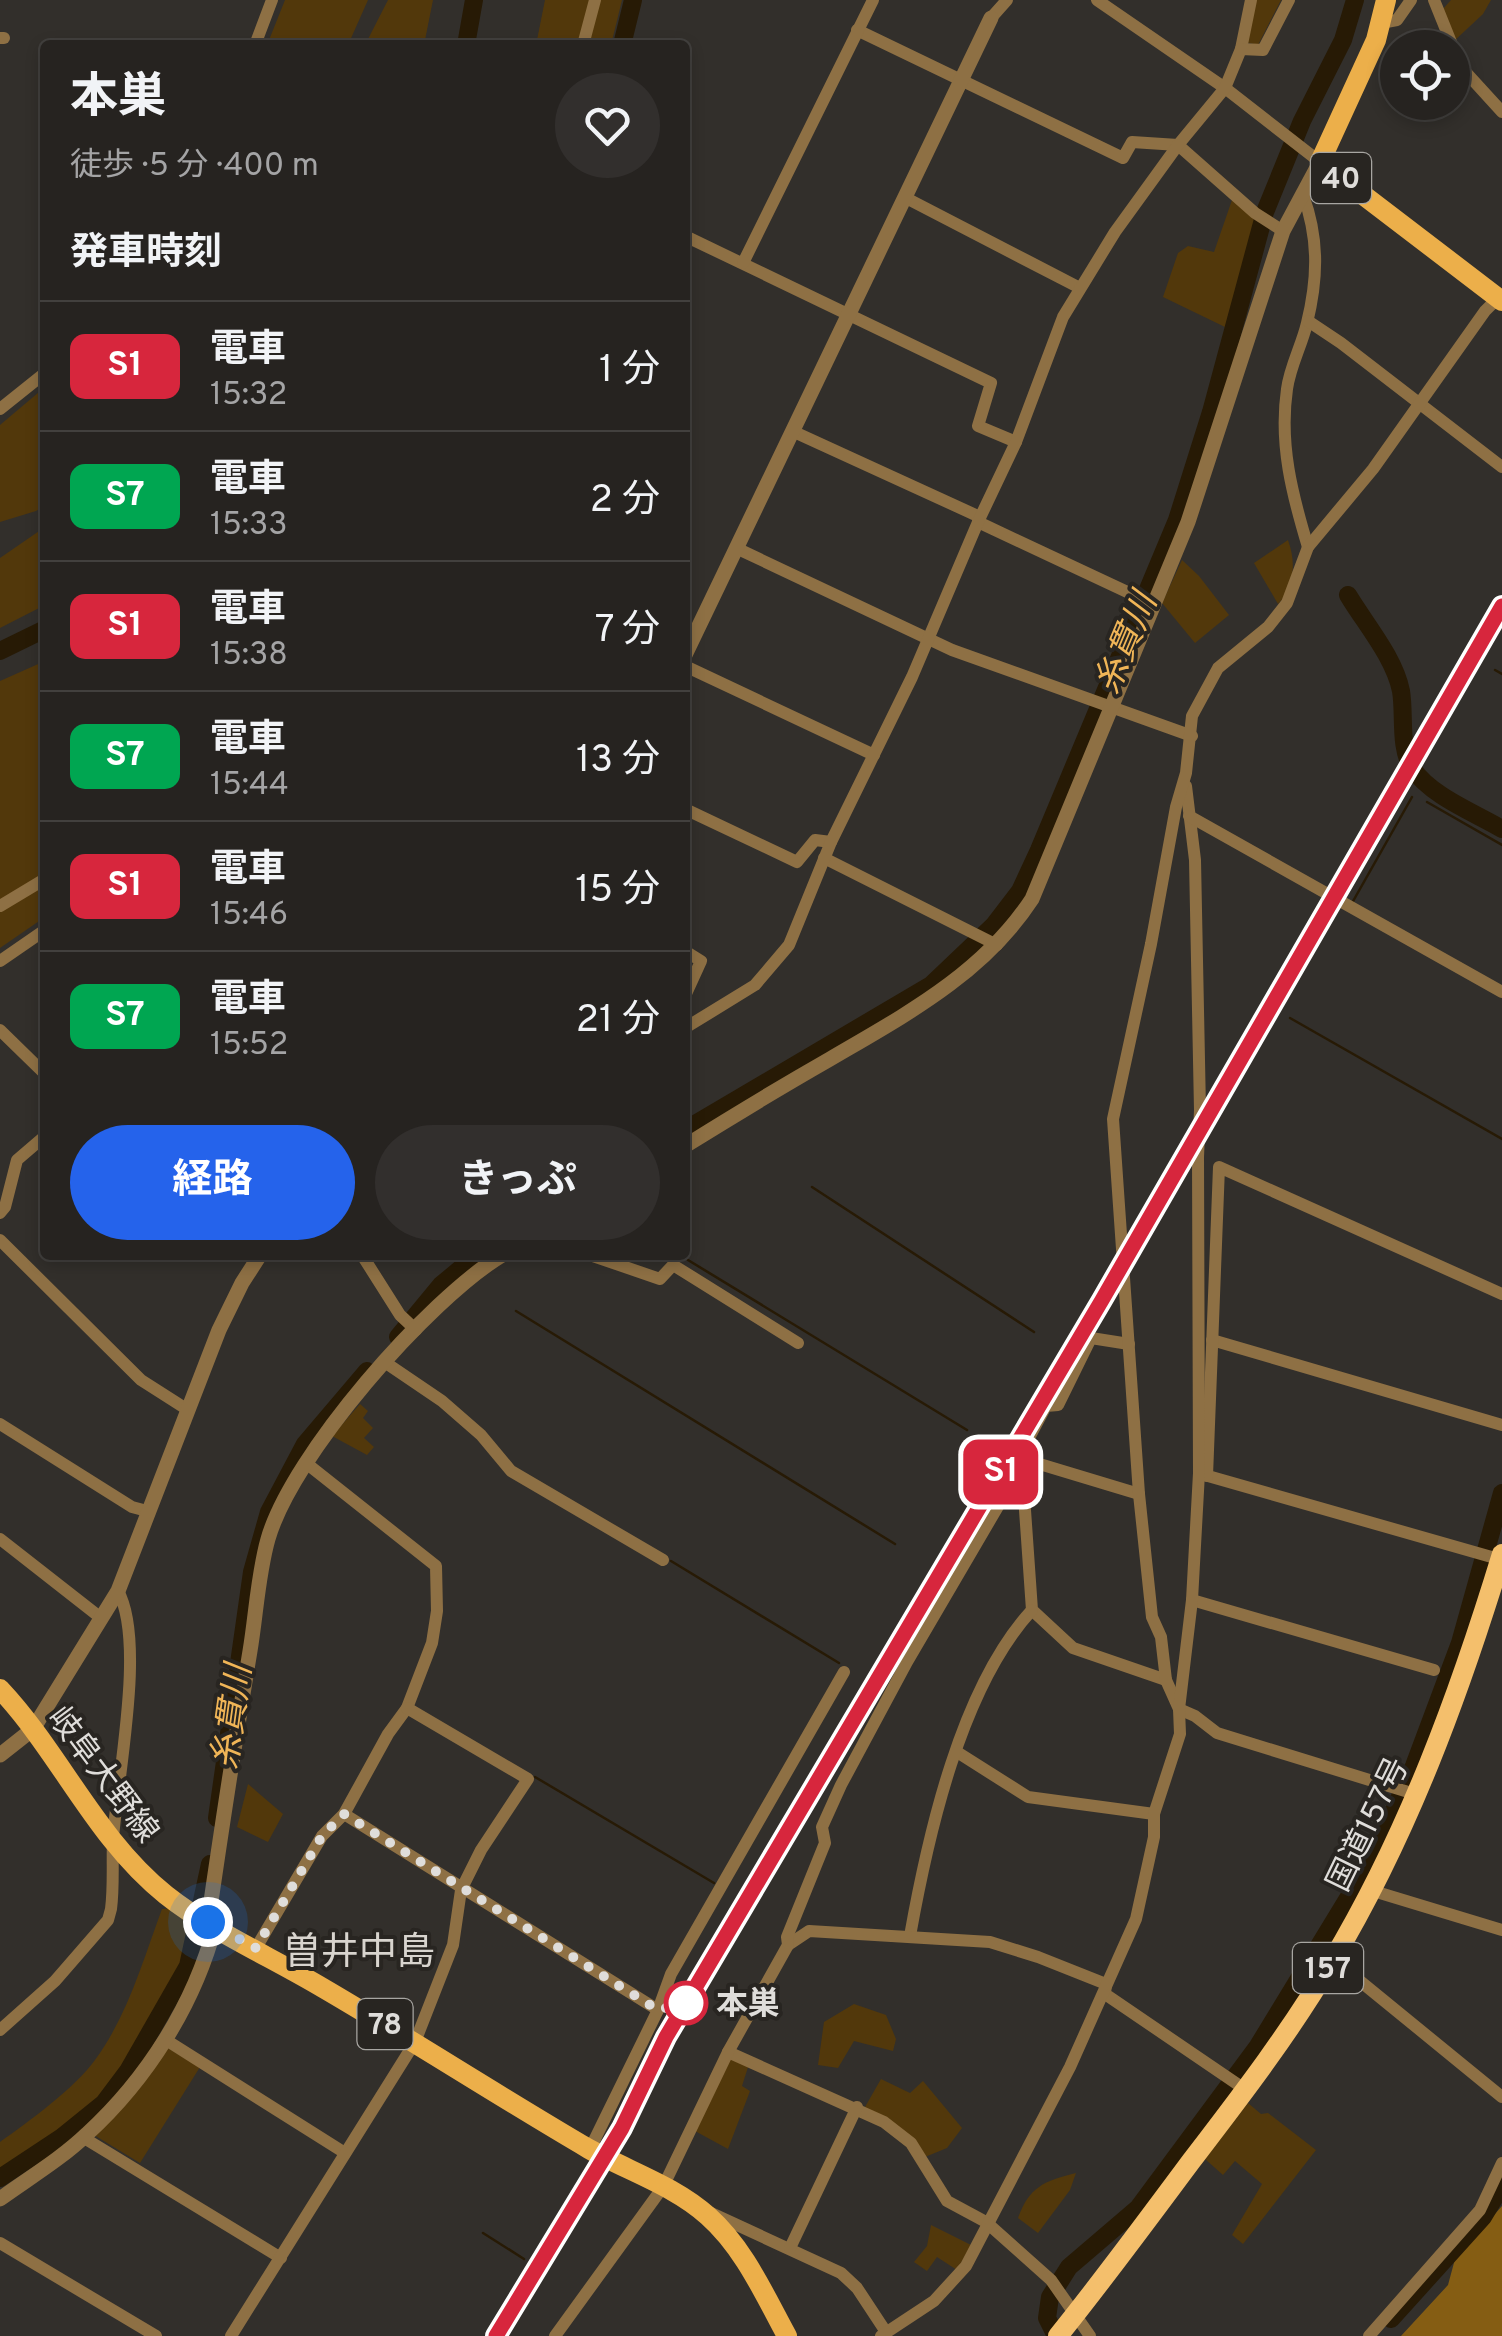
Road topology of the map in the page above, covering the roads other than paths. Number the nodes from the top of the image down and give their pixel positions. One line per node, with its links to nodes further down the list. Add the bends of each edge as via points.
1 (272, 0): 14 (street)
2 (595, 0): 15 (street)
3 (873, 0): 13 (street)
4 (1007, 0): 11 (street)
5 (1097, 0): 18 (street)
6 (1252, 0): 16 (street)
7 (1289, 0): 16 (street, via 1264,50)
8 (1386, 0): 12 (main road, 40)
9 (1411, 0): 12 (street, via 1397,20)
10 (1434, 0): 19 (street, via 1460,67)
11 (991, 18): 17 (street)
12 (1381, 23): 21 (main road, 40)
13 (856, 30): 17 (street); 26 (street)
14 (257, 40)
15 (584, 40)
16 (1241, 49): 18 (street)
17 (961, 80): 20 (street, via 1123,158 1132,142); 23 (street)
18 (1225, 88): 20 (street); 21 (street)
19 (1502, 112)
20 (1178, 144): 24 (street); 27 (street)
21 (1320, 162): 22 (street); 28 (main road, 40)
22 (1303, 195): 24 (street); 30 (street, via 1318,262)
23 (906, 198): 27 (street); 29 (street)
24 (1277, 228): 40 (street, via 1201,487)
25 (690, 238): 26 (street)
26 (743, 264): 29 (street)
27 (1080, 288): 35 (street)
28 (1500, 300): 32 (street)
29 (848, 313): 34 (street); 35 (street, via 991,383 978,426)
30 (1308, 321): 32 (street); 39 (street, via 1287,384 1284,454)
31 (40, 377): 33 (street)
32 (1420, 403): 36 (street); 39 (street)
33 (0, 409)
34 (792, 431): 37 (street); 38 (street)
35 (1016, 442): 37 (street)
36 (1502, 467)
37 (979, 520): 40 (street); 41 (street)
38 (736, 548): 41 (street); 42 (street)
39 (1307, 548): 45 (street, via 1287,603 1268,628 1218,668 1192,716)
40 (1146, 602): 44 (street)
41 (928, 640): 44 (street); 46 (street)
42 (690, 645)
43 (690, 668): 46 (street)
44 (1103, 704): 45 (street); 55 (street, via 1032,899)
45 (1192, 736): 47 (street)
46 (874, 755): 50 (street)
47 (1186, 774): 49 (street); 75 (street, via 1113,1120)
48 (690, 810): 50 (street, via 796,862 815,840)
49 (1189, 816): 59 (street); 82 (street, bridge)
50 (831, 842): 51 (street)
51 (824, 858): 55 (street); 60 (street, via 778,961 740,996)
52 (40, 883): 53 (street)
53 (0, 906)
54 (40, 934): 57 (street)
55 (988, 940): 64 (street, via 971,969 884,1030)
56 (690, 954): 58 (street, via 700,961)
57 (0, 962)
58 (690, 984)
59 (1502, 992)
60 (690, 1025)
61 (0, 1030): 62 (street)
62 (40, 1069)
63 (40, 1140): 65 (street, via 17,1160)
64 (690, 1143)
65 (0, 1212)
66 (0, 1240): 77 (street, via 141,1380)
67 (257, 1260): 77 (street, via 218,1330)
68 (365, 1260): 72 (street)
69 (494, 1260): 72 (street)
70 (605, 1260): 74 (street, via 660,1279 673,1265)
71 (1502, 1294): 73 (street, via 1219,1167)
72 (410, 1324): 76 (street)
73 (1212, 1340): 79 (street); 82 (street)
74 (798, 1344)
75 (1129, 1344): 80 (street, via 1091,1338 1058,1405 1046,1406); 83 (street)
76 (386, 1364): 81 (street); 87 (street, via 442,1400 511,1472)
77 (188, 1410): 84 (street)
78 (0, 1424): 84 (street)
79 (1502, 1425)
80 (1023, 1460): 83 (street); 90 (street); 110 (street, via 841,1785)
81 (306, 1463): 96 (street, via 436,1566 432,1643); 107 (street, via 268,1540)
82 (1203, 1474): 86 (street); 89 (street)
83 (1139, 1494): 94 (street)
84 (147, 1511): 88 (street)
85 (0, 1539): 91 (street)
86 (1502, 1558): 101 (highway, 国道157号 / 157)
87 (662, 1560)
88 (118, 1591): 91 (street); 104 (street, via 126,1606 130,1668)
89 (1192, 1600): 92 (street); 97 (street)
90 (1032, 1610): 94 (street, via 1073,1648); 99 (street, via 974,1702)
91 (100, 1618): 98 (street)
92 (1434, 1670)
93 (844, 1672): 114 (street, via 671,1974)
94 (1166, 1680): 97 (street)
95 (0, 1689): 98 (main road, 岐阜大野線 / 78)
96 (407, 1708): 102 (street); 105 (street, via 528,1779)
97 (1178, 1708): 101 (street, via 1217,1734); 103 (street, via 1180,1734)
98 (33, 1729): 100 (street); 104 (main road, 岐阜大野線 / 78)
99 (957, 1752): 103 (street, via 1028,1798); 109 (street)
100 (0, 1756)
101 (1418, 1795): 106 (highway, 国道157号 / 157)
102 (344, 1814): 105 (street); 111 (street, via 322,1836)
103 (1154, 1814): 113 (street, via 1136,1920)
104 (113, 1842): 107 (main road, 岐阜大野線 / 78, via 165,1894); 115 (street, via 108,1920)
105 (461, 1890): 114 (street); 117 (street, via 453,1945)
106 (1370, 1890): 108 (street); 112 (highway, 国道157号 / 157)
107 (211, 1924): 111 (main road, 岐阜大野線 / 78); 116 (street, via 206,1960)
108 (1502, 1930)
109 (910, 1936): 110 (street, via 810,1930); 113 (street, via 990,1942 1076,1970 1106,1984)
110 (788, 1945): 118 (street)
111 (256, 1948): 117 (main road, 岐阜大野線 / 78)
112 (1334, 1959): 119 (highway, 国道157号 / 157, via 1289,2030); 120 (street)
113 (1105, 1994): 119 (street); 129 (street)
114 (658, 2010): 123 (street)
115 (0, 2030)
116 (166, 2040): 122 (street); 124 (street)
117 (416, 2042): 123 (main road, 岐阜大野線 / 78); 124 (street)
118 (728, 2052): 121 (street); 126 (street)
119 (1236, 2083): 133 (highway, 国道157号 / 157)
120 (1502, 2097)
121 (857, 2107): 129 (street, via 911,2144 947,2201); 131 (street)
122 (84, 2138): 127 (street); 132 (street)
123 (590, 2149): 126 (main road, 岐阜大野線 / 78)
124 (344, 2153): 132 (street)
125 (1502, 2163): 140 (street, via 1480,2210)
126 (662, 2187): 128 (main road, 岐阜大野線 / 78); 137 (street)
127 (0, 2199)
128 (706, 2214): 131 (street); 138 (main road, 岐阜大野線 / 78, via 744,2258)
129 (986, 2222): 133 (street, via 1062,2292); 134 (street, via 966,2266 934,2301)
130 (0, 2242): 135 (street)
131 (790, 2248): 134 (street, via 857,2288)
132 (280, 2258): 136 (street)
133 (1065, 2326): 139 (street)
134 (883, 2334)
135 (156, 2336)
136 (232, 2336)
137 (555, 2336)
138 (787, 2336)
139 (1090, 2336)
140 (1369, 2336)

